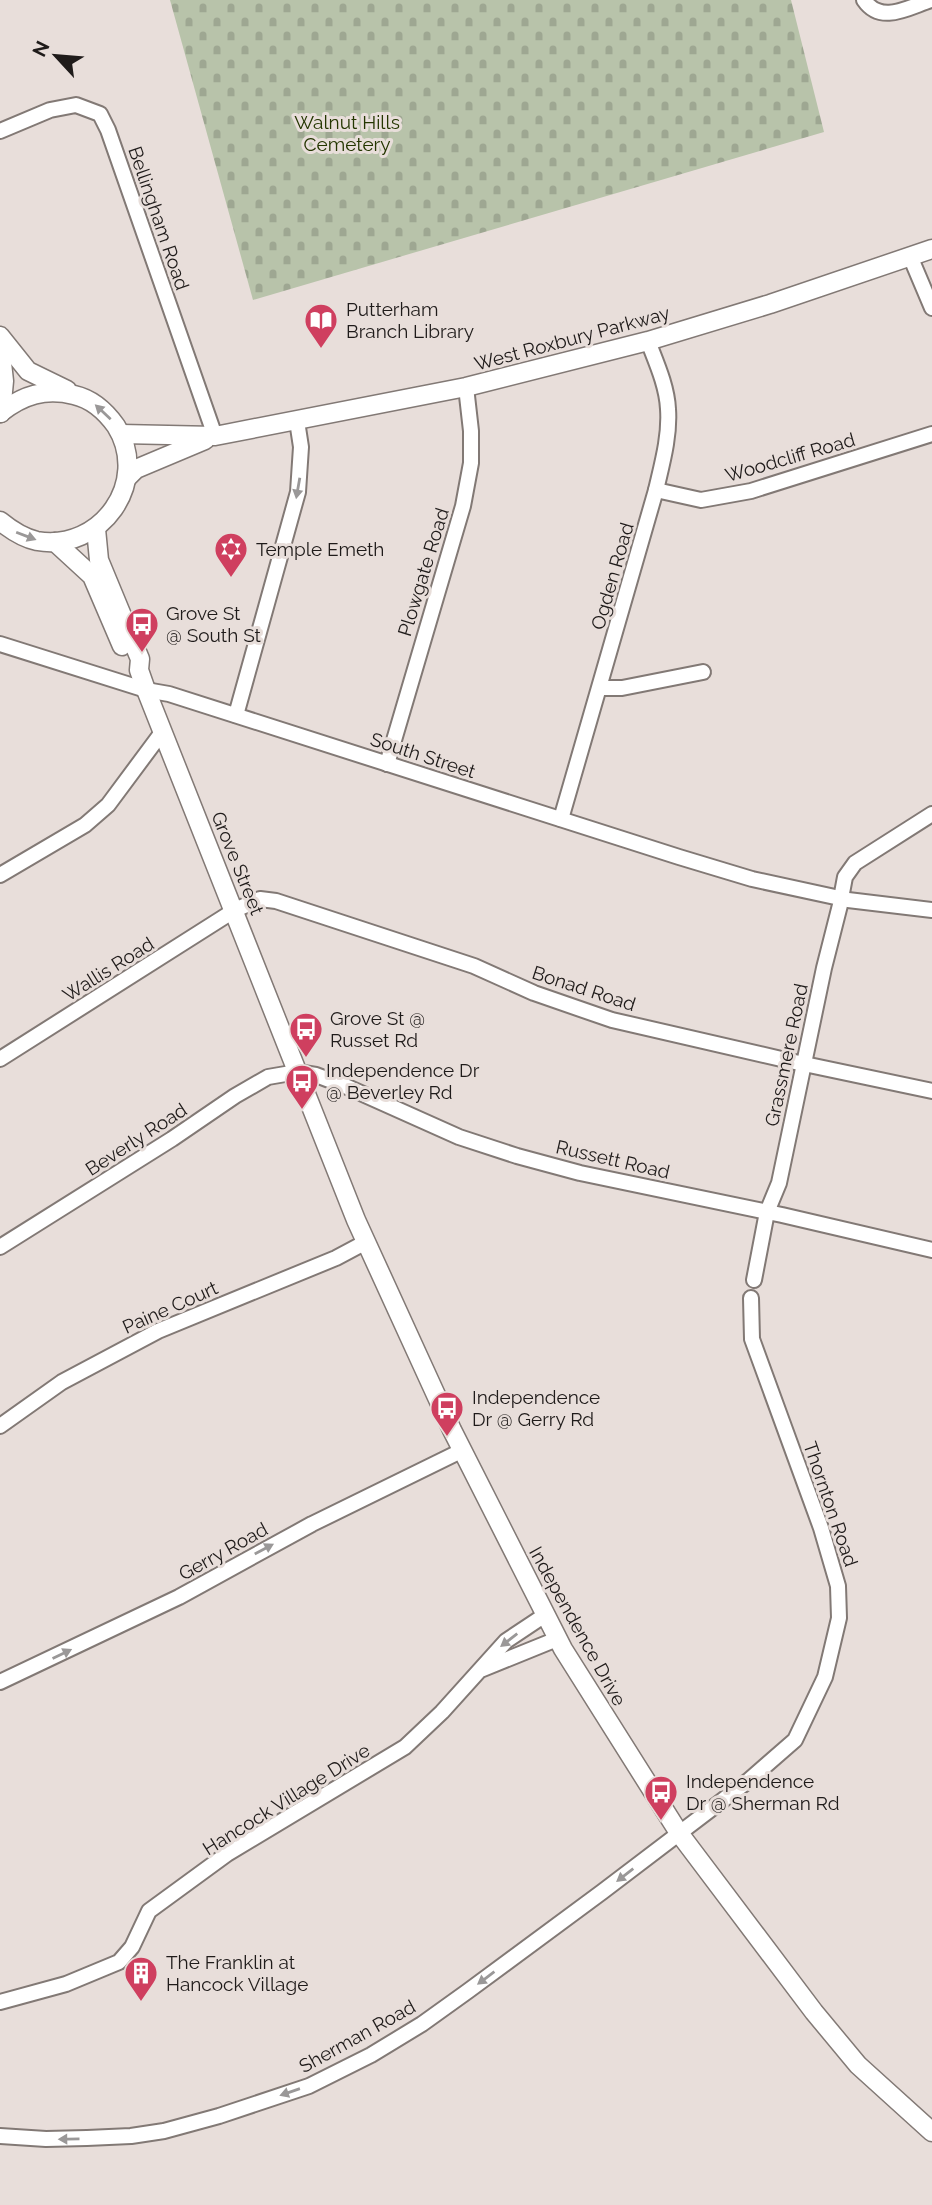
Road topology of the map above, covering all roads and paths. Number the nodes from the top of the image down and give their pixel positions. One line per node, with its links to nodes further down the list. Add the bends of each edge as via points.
1 (864, 0): 2 (street, via 879,12 897,13)
2 (930, 0)
3 (0, 131): 16 (street, Bellingham Road, via 50,110 76,105 100,114)
4 (932, 249): 5 (main road, West Roxbury Parkway)
5 (910, 257): 6 (street); 8 (main road, West Roxbury Parkway)
6 (932, 308)
7 (0, 336): 11 (main road, via 27,371)
8 (648, 341): 10 (main road, West Roxbury Parkway); 18 (street, Ogden Road, via 668,407)
9 (0, 345): 12 (main road, via 4,381)
10 (466, 387): 13 (main road, West Roxbury Parkway); 29 (street, Plowgate Road, via 471,463 463,506)
11 (79, 396): 12 (main road, via 59,391 38,393); 15 (main road, one-way to 11, via 111,418)
12 (0, 413)
13 (297, 421): 16 (main road, West Roxbury Parkway); 27 (street, one-way to 27, via 302,447 298,492)
14 (932, 434): 18 (street, Woodcliff Road, via 751,491 701,500)
15 (121, 435): 16 (main road, West Roxbury Parkway); 17 (main road)
16 (215, 436): 17 (main road, West Roxbury Parkway, via 136,469)
17 (127, 478): 20 (main road, via 111,515)
18 (656, 490): 25 (street, Ogden Road)
19 (0, 521): 21 (main road, one-way to 21, via 16,533)
20 (96, 529): 21 (main road); 23 (main road, Grove Street, via 99,560 140,659)
21 (55, 542): 23 (main road, Grove Street, via 92,576 129,663)
22 (0, 644): 26 (street, South Street)
23 (139, 670): 26 (main road, Grove Street)
24 (703, 672): 25 (street)
25 (601, 688): 31 (street, Ogden Road)
26 (146, 690): 27 (street, South Street); 28 (main road, Grove Street)
27 (236, 715): 29 (street, South Street)
28 (163, 731): 32 (street, via 108,805 85,825); 34 (main road, Grove Street)
29 (387, 764): 31 (street, South Street)
30 (932, 814): 33 (street, Grassmere Road, via 855,863 845,877)
31 (561, 819): 33 (street, South Street, via 752,879)
32 (4, 867)
33 (841, 899): 35 (street, South Street); 37 (street, Grassmere Road)
34 (235, 909): 36 (street, Wallis Road); 37 (street, Bonad Road, via 260,899 276,901 474,966 612,1020); 38 (main road, Grove Street)
35 (932, 910)
36 (0, 1059)
37 (803, 1064): 39 (street, Bonad Road); 40 (street, Grassmere Road, via 779,1183)
38 (297, 1072): 40 (street, Russett Road, via 345,1086 458,1137 517,1156); 41 (main road, Independence Drive); 42 (street, Beverly Road, via 268,1077 235,1096)
39 (932, 1091)
40 (767, 1212): 43 (street, Russett Road); 44 (street)
41 (366, 1242): 46 (street, Paine Court, via 158,1331 62,1382); 47 (main road, Independence Drive)
42 (0, 1247)
43 (932, 1250)
44 (754, 1280)
45 (751, 1297): 52 (street, Thornton Road, via 752,1339 821,1528 838,1587 839,1618 825,1677 795,1740)
46 (0, 1426)
47 (463, 1450): 48 (main road, Independence Drive); 51 (street, Gerry Road, one-way to 47, via 179,1597 312,1524)
48 (545, 1615): 49 (main road, Independence Drive); 50 (street, Hancock Village Drive, one-way to 50, via 506,1640)
49 (557, 1639): 50 (street, Hancock Village Drive); 52 (main road, Independence Drive)
50 (479, 1671): 53 (street, Hancock Village Drive, via 405,1747 227,1854 149,1911 132,1947 119,1962)
51 (0, 1682)
52 (679, 1833): 54 (main road, Independence Drive, via 858,2065); 55 (street, Sherman Road, one-way to 55, via 422,2024 309,2086 164,2131 87,2138)
53 (0, 2002)
54 (932, 2132)
55 (0, 2136)

